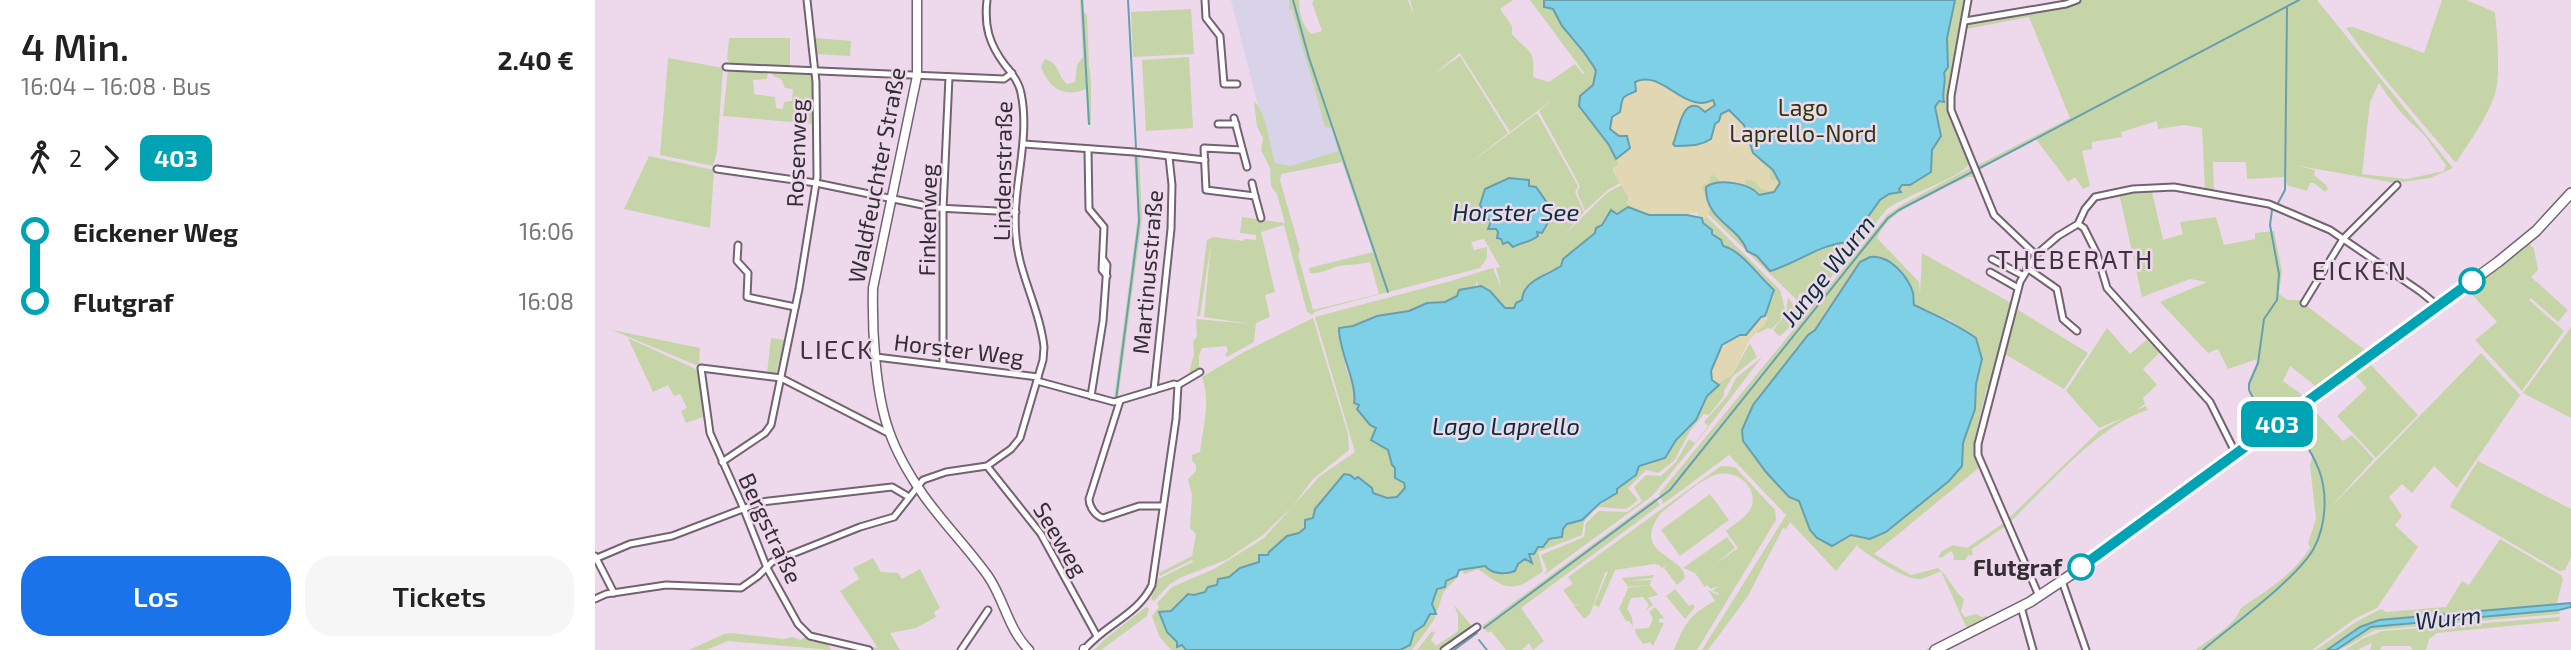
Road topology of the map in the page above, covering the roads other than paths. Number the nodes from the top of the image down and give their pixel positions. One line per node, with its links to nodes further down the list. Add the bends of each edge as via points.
1 (807, 0): 9 (street, Rosenweg)
2 (917, 0): 11 (street, Waldfeuchter Straße)
3 (986, 0): 10 (street, Lindenstraße, via 990,41)
4 (1205, 0): 13 (street, via 1206,18 1220,36 1224,84)
5 (1968, 0): 7 (street)
6 (2077, 0): 7 (street)
7 (1965, 20): 34 (street, via 1950,102 1953,115 1997,219)
8 (726, 67): 9 (street)
9 (815, 69): 11 (street); 22 (street, Rosenweg)
10 (1011, 73): 12 (street, via 1004,79); 15 (street, Lindenstraße, via 1021,91)
11 (917, 76): 12 (street); 27 (street, Waldfeuchter Straße)
12 (949, 77): 28 (street, Finkenweg)
13 (1237, 84)
14 (1218, 124): 17 (street, via 1235,121)
15 (1024, 144): 16 (street, Martinusstraße); 29 (street, Lindenstraße)
16 (1088, 149): 18 (street, Martinusstraße); 51 (street, via 1089,209 1104,227 1102,270 1107,275)
17 (1242, 150): 19 (street, via 1204,148); 20 (street)
18 (1169, 157): 19 (street, Martinusstraße); 50 (street, Martinusstraße, via 1173,198)
19 (1205, 160): 26 (street, via 1206,190)
20 (1247, 167)
21 (717, 169): 22 (street)
22 (816, 183): 27 (street); 42 (street, Rosenweg)
23 (1252, 184): 26 (street)
24 (2397, 185): 32 (street)
25 (2571, 193): 41 (main road, via 2511,253)
26 (1255, 195): 30 (street)
27 (890, 198): 28 (street); 44 (street, Waldfeuchter Straße, via 873,288)
28 (943, 209): 29 (street); 45 (street, Finkenweg)
29 (1016, 212): 48 (street, Lindenstraße, via 1021,267 1043,339)
30 (1261, 218)
31 (2078, 224): 32 (street, via 2095,197 2145,187 2174,187 2276,206); 34 (street); 54 (street, via 2097,254 2107,288 2210,402)
32 (2343, 239): 40 (street); 41 (street)
33 (738, 245): 42 (street, via 737,261 748,273 745,299)
34 (2036, 255): 36 (street)
35 (1992, 259): 38 (street)
36 (2027, 268): 38 (street); 43 (street, via 2056,288 2063,319)
37 (1990, 272): 39 (street)
38 (2022, 275): 39 (street)
39 (2018, 288): 65 (street, via 1978,455)
40 (2304, 303)
41 (2438, 306): 54 (main road)
42 (795, 307): 47 (street, Rosenweg)
43 (2077, 331)
44 (876, 357): 45 (street, Horster Weg); 53 (street, Waldfeuchter Straße)
45 (943, 364): 48 (street, Horster Weg)
46 (1200, 372): 49 (street, Horster Weg)
47 (781, 378): 53 (street); 55 (street, Rosenweg, via 767,431); 55 (street, Bergstraße, via 701,368 710,433)
48 (1037, 379): 51 (street, Horster Weg); 56 (street, Lindenstraße, via 1020,438)
49 (1178, 385): 50 (street, Horster Weg); 59 (street)
50 (1154, 390): 52 (street, Horster Weg)
51 (1091, 396): 52 (street, Horster Weg)
52 (1120, 401): 59 (street, via 1090,503 1103,518 1139,506)
53 (890, 434): 57 (street, Waldfeuchter Straße)
54 (2236, 454): 63 (main road)
55 (722, 462): 60 (street, Bergstraße)
56 (987, 466): 57 (street, Lindenstraße, via 933,475); 70 (street, Seeweg, via 1037,527)
57 (918, 486): 58 (street); 73 (street, Waldfeuchter Straße, via 989,577 1015,632)
58 (909, 497): 60 (street, via 892,487); 62 (street, via 894,517 828,538)
59 (1163, 506): 70 (street, via 1149,591 1138,606)
60 (743, 507): 61 (street, via 663,539 630,544); 62 (street, Bergstraße)
61 (596, 557): 64 (street)
62 (767, 568): 64 (street, via 741,587 666,585); 71 (street, Bergstraße, via 798,624 810,636)
63 (2062, 581): 65 (main road); 78 (street)
64 (614, 593): 66 (street)
65 (2039, 596): 67 (main road)
66 (595, 599)
67 (2021, 607): 76 (main road); 77 (street)
68 (988, 610): 72 (street)
69 (1478, 626): 75 (street)
70 (1097, 636): 74 (street)
71 (869, 650)
72 (961, 650)
73 (1029, 650)
74 (1084, 650)
75 (1444, 650)
76 (1935, 650)
77 (2033, 650)
78 (2086, 650)

